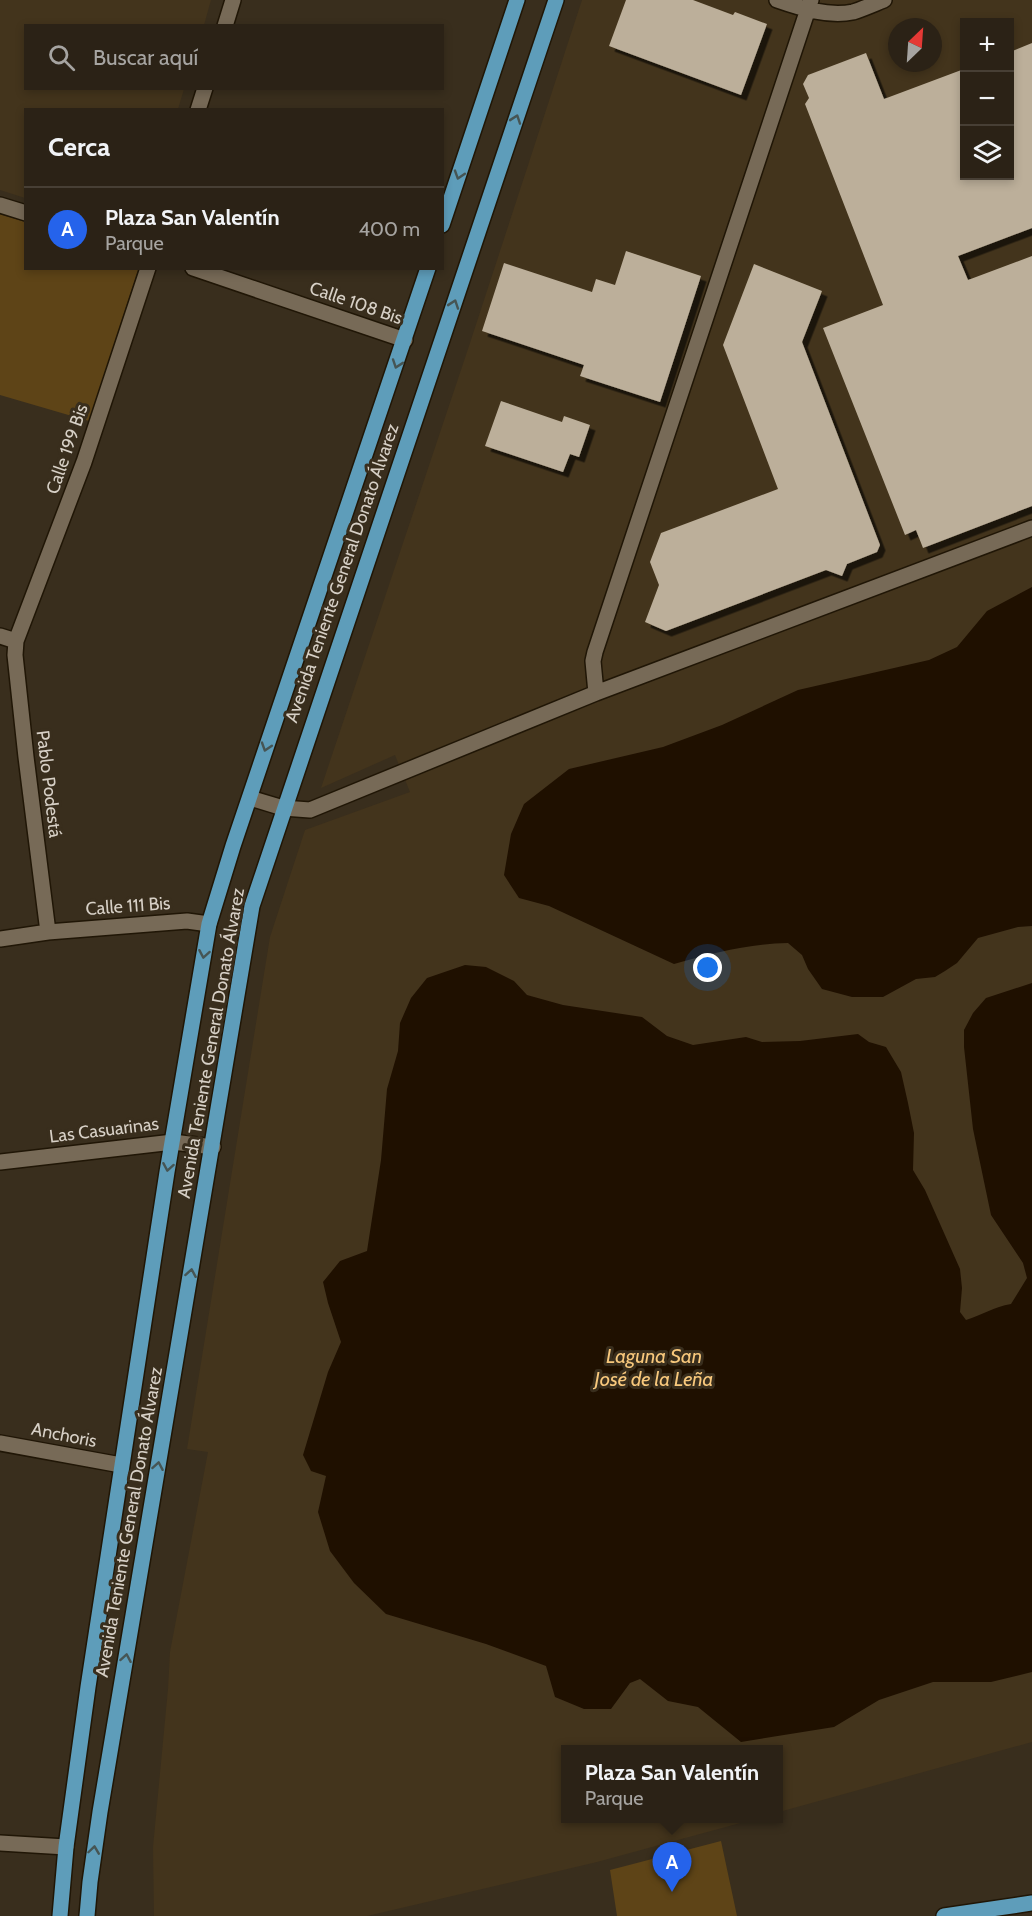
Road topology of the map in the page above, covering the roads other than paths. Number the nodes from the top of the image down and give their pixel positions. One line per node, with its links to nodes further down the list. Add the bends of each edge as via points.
1 (233, 0): 7 (street)
2 (517, 0): 12 (main road, one-way to 12)
3 (556, 0): 22 (main road, Avenida Teniente General Donato Álvarez, one-way to 3)
4 (777, 0): 6 (street)
5 (885, 0): 6 (street, via 843,13)
6 (809, 5): 20 (street, via 595,652)
7 (226, 24)
8 (204, 90): 9 (street)
9 (199, 108)
10 (0, 206): 11 (street)
11 (24, 212)
12 (444, 219)
13 (147, 270): 19 (street, Calle 199 Bis, via 84,462)
14 (199, 270): 16 (street, Calle 108 Bis)
15 (427, 270): 16 (main road, Avenida Teniente General Donato Álvarez)
16 (405, 340): 21 (main road, Avenida Teniente General Donato Álvarez, one-way to 21)
17 (1032, 528): 20 (street)
18 (0, 636): 19 (street)
19 (16, 641): 24 (street, Pablo Podestá)
20 (596, 693): 22 (street, via 310,810)
21 (250, 798): 22 (street); 23 (main road, Avenida Teniente General Donato Álvarez)
22 (283, 808): 27 (main road, Avenida Teniente General Donato Álvarez, via 252,906)
23 (209, 924): 24 (street, Calle 111 Bis, via 187,921); 26 (main road, Avenida Teniente General Donato Álvarez, one-way to 26)
24 (48, 932): 25 (street, Calle 111 Bis)
25 (0, 939)
26 (173, 1142): 27 (street, Las Casuarinas); 28 (street, Las Casuarinas); 30 (main road, Avenida Teniente General Donato Álvarez, one-way to 30)
27 (213, 1147): 35 (main road, Avenida Teniente General Donato Álvarez, one-way to 27, via 102,1801)
28 (0, 1162)
29 (0, 1443): 30 (street, Anchoris)
30 (121, 1465): 32 (main road, Avenida Teniente General Donato Álvarez)
31 (0, 1844): 32 (street)
32 (66, 1847): 34 (main road, Avenida Teniente General Donato Álvarez)
33 (1032, 1902): 36 (main road)
34 (60, 1916)
35 (87, 1916)
36 (944, 1916)

